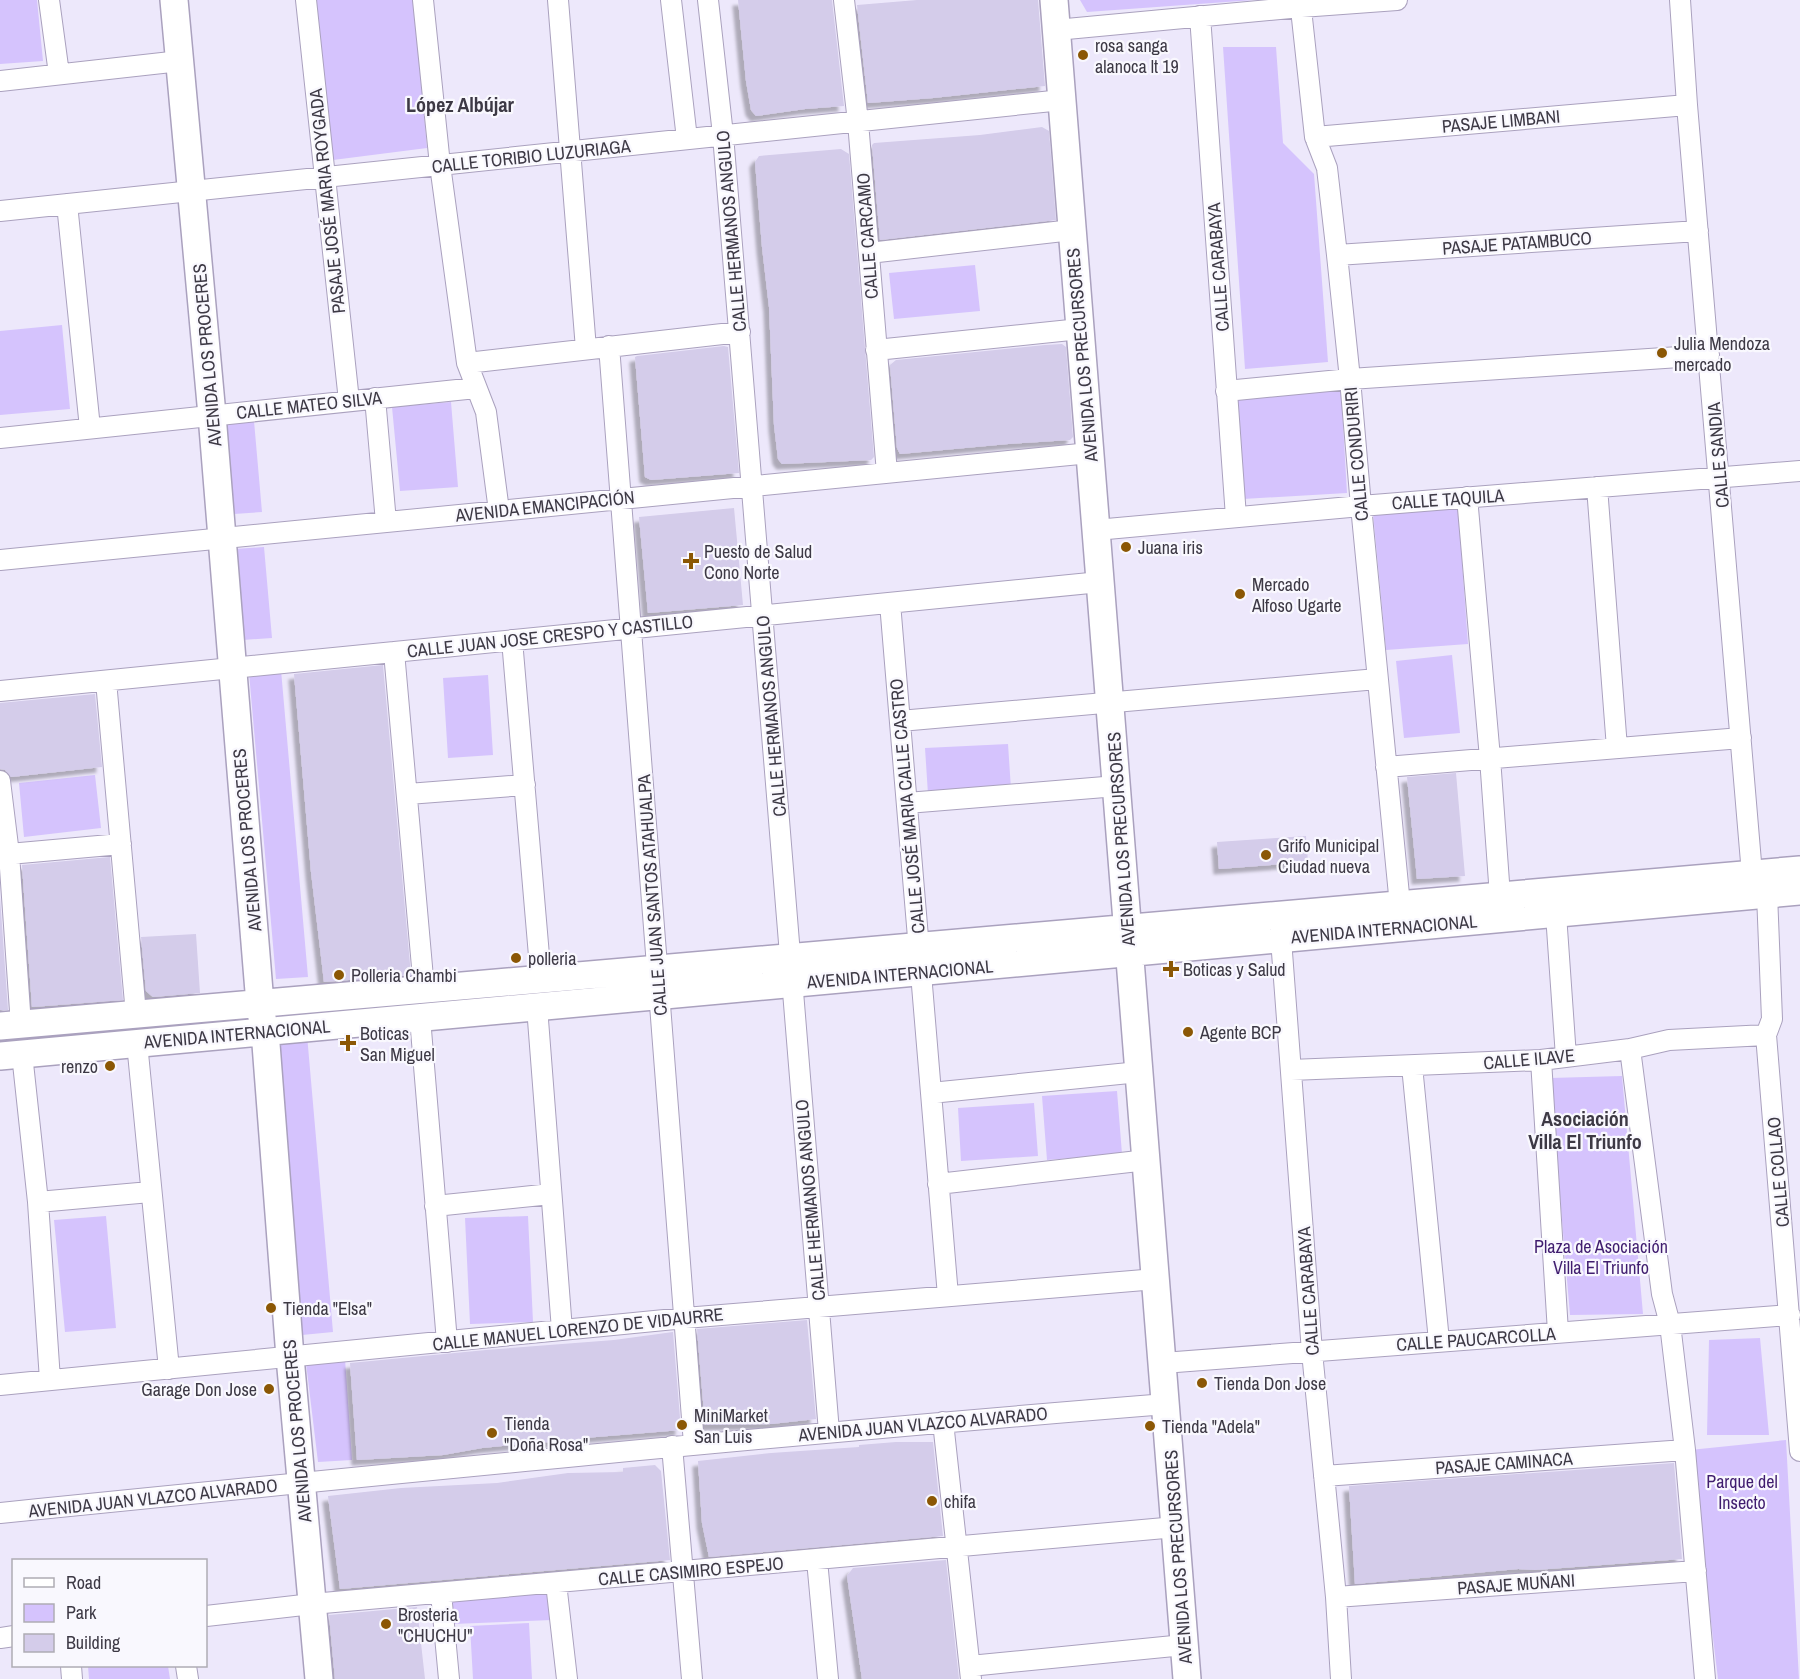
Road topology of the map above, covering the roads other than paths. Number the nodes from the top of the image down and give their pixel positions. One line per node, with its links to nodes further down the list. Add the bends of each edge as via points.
1 (49, 0): 16 (street)
2 (174, 0): 15 (street, AVENIDA LOS PROCERES)
3 (306, 0): 26 (street, PASAJE JOSÉ MARIA ROYGADA)
4 (423, 0): 25 (street)
5 (558, 0): 24 (street)
6 (671, 0): 23 (street, CALLE HERMANOS ANGULO)
7 (708, 0): 21 (street, CALLE HERMANOS ANGULO)
8 (844, 0): 20 (street, CALLE CARCAMO)
9 (1054, 0): 14 (street, AVENIDA LOS PRECURSORES)
10 (1397, 0): 12 (street)
11 (1680, 0): 19 (street, CALLE SANDIA)
12 (1300, 3): 13 (street); 22 (street, CALLE CONDURIRI)
13 (1200, 16): 14 (street); 43 (street, CALLE CARABAYA)
14 (1056, 30): 18 (street, AVENIDA LOS PRECURSORES)
15 (180, 61): 16 (street); 27 (street, AVENIDA LOS PROCERES)
16 (59, 74): 17 (street)
17 (0, 81)
18 (1062, 100): 20 (street, CALLE TORIBIO LUZURIAGA); 30 (street, AVENIDA LOS PRECURSORES)
19 (1687, 105): 22 (street, PASAJE LIMBANI); 31 (street, CALLE SANDIA)
20 (858, 122): 21 (street, CALLE TORIBIO LUZURIAGA); 32 (street, CALLE CARCAMO)
21 (723, 135): 23 (street, CALLE TORIBIO LUZURIAGA); 35 (street, CALLE HERMANOS ANGULO)
22 (1315, 137): 33 (street, CALLE CONDURIRI, via 1327,168)
23 (687, 140): 24 (street, CALLE TORIBIO LUZURIAGA)
24 (570, 152): 25 (street, CALLE TORIBIO LUZURIAGA); 37 (street)
25 (440, 165): 26 (street, CALLE TORIBIO LUZURIAGA); 40 (street)
26 (324, 177): 27 (street, CALLE TORIBIO LUZURIAGA); 45 (street, PASAJE JOSÉ MARIA ROYGADA)
27 (193, 191): 28 (street, CALLE TORIBIO LUZURIAGA); 46 (street, AVENIDA LOS PROCERES)
28 (67, 204): 29 (street, CALLE TORIBIO LUZURIAGA); 47 (street)
29 (0, 211)
30 (1072, 231): 32 (street); 34 (street, AVENIDA LOS PRECURSORES)
31 (1698, 231): 33 (street, PASAJE PATAMBUCO); 39 (street, CALLE SANDIA)
32 (869, 252): 38 (street, CALLE CARCAMO)
33 (1337, 255): 41 (street, CALLE CONDURIRI)
34 (1080, 329): 38 (street); 49 (street, AVENIDA LOS PRECURSORES)
35 (740, 332): 36 (street); 53 (street, CALLE HERMANOS ANGULO)
36 (609, 346): 37 (street); 56 (street, CALLE JUAN SANTOS ATAHUALPA)
37 (586, 349): 40 (street)
38 (876, 350): 51 (street, CALLE CARCAMO)
39 (1709, 355): 41 (street); 52 (street, CALLE SANDIA)
40 (467, 363): 42 (street)
41 (1350, 379): 43 (street); 57 (street, CALLE CONDURIRI)
42 (476, 388): 44 (street, CALLE MATEO SILVA); 58 (street, via 486,412)
43 (1226, 391): 59 (street, CALLE CARABAYA)
44 (375, 398): 45 (street, CALLE MATEO SILVA); 60 (street)
45 (349, 401): 46 (street, CALLE MATEO SILVA)
46 (212, 416): 47 (street, CALLE MATEO SILVA); 62 (street, AVENIDA LOS PROCERES)
47 (90, 428): 48 (street, CALLE MATEO SILVA)
48 (0, 438)
49 (1090, 453): 51 (street, AVENIDA EMANCIPACIÓN); 61 (street, AVENIDA LOS PRECURSORES)
50 (1800, 471): 52 (street, CALLE TAQUILA)
51 (886, 473): 53 (street, AVENIDA EMANCIPACIÓN)
52 (1720, 477): 54 (street, CALLE TAQUILA); 76 (street, CALLE SANDIA)
53 (752, 486): 56 (street, AVENIDA EMANCIPACIÓN); 66 (street, CALLE HERMANOS ANGULO)
54 (1597, 487): 55 (street, CALLE TAQUILA); 77 (street)
55 (1467, 497): 57 (street, CALLE TAQUILA); 78 (street)
56 (621, 499): 58 (street, AVENIDA EMANCIPACIÓN); 67 (street, CALLE JUAN SANTOS ATAHUALPA)
57 (1360, 506): 59 (street, CALLE TAQUILA); 71 (street, CALLE CONDURIRI)
58 (499, 511): 60 (street, AVENIDA EMANCIPACIÓN)
59 (1236, 517): 61 (street, CALLE TAQUILA)
60 (386, 522): 62 (street, AVENIDA EMANCIPACIÓN)
61 (1096, 530): 64 (street, AVENIDA LOS PRECURSORES)
62 (223, 538): 63 (street, AVENIDA EMANCIPACIÓN); 70 (street, AVENIDA LOS PROCERES)
63 (0, 560)
64 (1100, 582): 65 (street, CALLE JUAN JOSE CRESPO Y CASTILLO); 74 (street, AVENIDA LOS PRECURSORES)
65 (890, 603): 66 (street, CALLE JUAN JOSE CRESPO Y CASTILLO); 75 (street, CALLE JOSÉ MARIA CALLE CASTRO)
66 (762, 615): 67 (street, CALLE JUAN JOSE CRESPO Y CASTILLO); 97 (street, CALLE HERMANOS ANGULO)
67 (631, 628): 68 (street, CALLE JUAN JOSE CRESPO Y CASTILLO); 96 (street, CALLE JUAN SANTOS ATAHUALPA)
68 (512, 640): 69 (street, CALLE JUAN JOSE CRESPO Y CASTILLO); 81 (street)
69 (394, 652): 70 (street, CALLE JUAN JOSE CRESPO Y CASTILLO); 83 (street)
70 (233, 668): 72 (street, CALLE JUAN JOSE CRESPO Y CASTILLO); 101 (street, AVENIDA LOS PROCERES)
71 (1377, 679): 74 (street); 79 (street, CALLE CONDURIRI)
72 (106, 681): 73 (street, CALLE JUAN JOSE CRESPO Y CASTILLO); 85 (street)
73 (0, 691)
74 (1110, 701): 75 (street); 82 (street, AVENIDA LOS PRECURSORES)
75 (900, 721): 84 (street, CALLE JOSÉ MARIA CALLE CASTRO)
76 (1741, 738): 77 (street); 88 (street, CALLE SANDIA)
77 (1617, 748): 78 (street)
78 (1490, 758): 79 (street); 90 (street)
79 (1386, 767): 92 (street, CALLE CONDURIRI)
80 (0, 781): 86 (street)
81 (525, 785): 83 (street); 98 (street)
82 (1117, 786): 84 (street); 94 (street, AVENIDA LOS PRECURSORES)
83 (408, 794): 99 (street)
84 (907, 803): 95 (street, CALLE JOSÉ MARIA CALLE CASTRO)
85 (121, 844): 86 (street); 103 (street)
86 (9, 854): 105 (street)
87 (1800, 870): 88 (street, AVENIDA INTERNACIONAL)
88 (1760, 884): 89 (street, AVENIDA INTERNACIONAL); 91 (street, AVENIDA INTERNACIONAL); 107 (street, CALLE COLLAO, via 1772,1019)
89 (1800, 891)
90 (1500, 896): 91 (street, AVENIDA INTERNACIONAL); 92 (street, AVENIDA INTERNACIONAL)
91 (1555, 902): 93 (street, AVENIDA INTERNACIONAL); 111 (street)
92 (1400, 905): 94 (street, AVENIDA INTERNACIONAL)
93 (1281, 939): 94 (street, AVENIDA INTERNACIONAL); 114 (street, CALLE CARABAYA)
94 (1129, 941): 95 (street, AVENIDA INTERNACIONAL); 115 (street, AVENIDA LOS PRECURSORES)
95 (920, 959): 97 (street, AVENIDA INTERNACIONAL); 116 (street, CALLE JOSÉ MARIA CALLE CASTRO)
96 (658, 969): 97 (street, AVENIDA INTERNACIONAL); 98 (street, AVENIDA INTERNACIONAL); 100 (street, CALLE JUAN SANTOS ATAHUALPA)
97 (791, 971): 100 (street, AVENIDA INTERNACIONAL); 125 (street, CALLE HERMANOS ANGULO)
98 (541, 979): 99 (street, AVENIDA INTERNACIONAL)
99 (424, 990): 101 (street, AVENIDA INTERNACIONAL)
100 (660, 996): 102 (street, AVENIDA INTERNACIONAL); 127 (street, CALLE JUAN SANTOS ATAHUALPA)
101 (260, 1004): 103 (street, AVENIDA INTERNACIONAL); 106 (street, AVENIDA LOS PROCERES)
102 (537, 1007): 104 (street, AVENIDA INTERNACIONAL); 120 (street)
103 (136, 1014): 105 (street, AVENIDA INTERNACIONAL)
104 (420, 1018): 106 (street, AVENIDA INTERNACIONAL); 122 (street)
105 (10, 1025)
106 (265, 1032): 108 (street, AVENIDA INTERNACIONAL); 134 (street, AVENIDA LOS PROCERES)
107 (1766, 1035): 109 (street, CALLE ILAVE, via 1669,1040); 126 (street, CALLE COLLAO)
108 (137, 1044): 110 (street, AVENIDA INTERNACIONAL); 119 (street)
109 (1630, 1048): 111 (street, CALLE ILAVE); 128 (street, via 1662,1294)
110 (11, 1055): 121 (street)
111 (1566, 1057): 112 (street, CALLE ILAVE)
112 (1541, 1060): 113 (street, CALLE ILAVE); 130 (street)
113 (1412, 1066): 114 (street, CALLE ILAVE); 131 (street)
114 (1291, 1070): 133 (street, CALLE CARABAYA)
115 (1140, 1072): 116 (street); 117 (street, AVENIDA LOS PRECURSORES)
116 (931, 1093): 118 (street, CALLE JOSÉ MARIA CALLE CASTRO)
117 (1147, 1160): 118 (street); 123 (street, AVENIDA LOS PRECURSORES)
118 (938, 1184): 124 (street, CALLE JOSÉ MARIA CALLE CASTRO)
119 (150, 1192): 121 (street); 136 (street)
120 (551, 1194): 122 (street); 129 (street)
121 (38, 1202): 137 (street)
122 (435, 1206): 132 (street)
123 (1156, 1280): 124 (street, CALLE MANUEL LORENZO DE VIDAURRE); 135 (street, AVENIDA LOS PRECURSORES)
124 (948, 1296): 125 (street, CALLE MANUEL LORENZO DE VIDAURRE)
125 (819, 1307): 127 (street, CALLE MANUEL LORENZO DE VIDAURRE); 141 (street, CALLE HERMANOS ANGULO)
126 (1790, 1315): 128 (street, CALLE PAUCARCOLLA); 145 (street, CALLE COLLAO)
127 (685, 1318): 129 (street, CALLE MANUEL LORENZO DE VIDAURRE); 142 (street, CALLE JUAN SANTOS ATAHUALPA)
128 (1670, 1324): 130 (street, CALLE PAUCARCOLLA); 144 (street)
129 (562, 1330): 132 (street, CALLE MANUEL LORENZO DE VIDAURRE)
130 (1558, 1332): 131 (street, CALLE PAUCARCOLLA)
131 (1439, 1341): 133 (street, CALLE PAUCARCOLLA)
132 (447, 1342): 134 (street, CALLE MANUEL LORENZO DE VIDAURRE)
133 (1312, 1352): 135 (street, CALLE PAUCARCOLLA); 146 (street, CALLE CARABAYA)
134 (290, 1357): 136 (street, CALLE MANUEL LORENZO DE VIDAURRE); 147 (street, AVENIDA LOS PROCERES)
135 (1163, 1363): 139 (street, AVENIDA LOS PRECURSORES)
136 (169, 1369): 137 (street, CALLE MANUEL LORENZO DE VIDAURRE)
137 (50, 1380): 138 (street, CALLE MANUEL LORENZO DE VIDAURRE)
138 (0, 1385)
139 (1166, 1404): 140 (street, AVENIDA JUAN VLAZCO ALVARADO); 149 (street, AVENIDA LOS PRECURSORES)
140 (943, 1422): 141 (street, AVENIDA JUAN VLAZCO ALVARADO); 150 (street)
141 (829, 1432): 142 (street, AVENIDA JUAN VLAZCO ALVARADO)
142 (694, 1444): 143 (street, AVENIDA JUAN VLAZCO ALVARADO)
143 (672, 1446): 147 (street, AVENIDA JUAN VLAZCO ALVARADO); 153 (street)
144 (1685, 1450): 146 (street, PASAJE CAMINACA); 152 (street)
145 (1800, 1451)
146 (1324, 1476): 156 (street, CALLE CARABAYA)
147 (301, 1483): 148 (street, AVENIDA JUAN VLAZCO ALVARADO); 157 (street, AVENIDA LOS PROCERES)
148 (0, 1513)
149 (1176, 1527): 150 (street, CALLE CASIMIRO ESPEJO); 159 (street, AVENIDA LOS PRECURSORES)
150 (957, 1548): 151 (street, CALLE CASIMIRO ESPEJO); 160 (street)
151 (818, 1560): 153 (street, CALLE CASIMIRO ESPEJO); 165 (street)
152 (1696, 1571): 156 (street, PASAJE MUÑANI); 168 (street)
153 (682, 1572): 154 (street, CALLE CASIMIRO ESPEJO); 164 (street)
154 (556, 1583): 155 (street, CALLE CASIMIRO ESPEJO); 163 (street)
155 (441, 1593): 157 (street, CALLE CASIMIRO ESPEJO); 162 (street)
156 (1335, 1598): 167 (street, CALLE CARABAYA)
157 (312, 1604): 158 (street, CALLE CASIMIRO ESPEJO); 161 (street, AVENIDA LOS PROCERES)
158 (207, 1616)
159 (1184, 1645): 160 (street); 166 (street, AVENIDA LOS PRECURSORES)
160 (971, 1672)
161 (319, 1679)
162 (449, 1679)
163 (567, 1679)
164 (692, 1679)
165 (828, 1679)
166 (1187, 1679)
167 (1341, 1679)
168 (1705, 1679)

